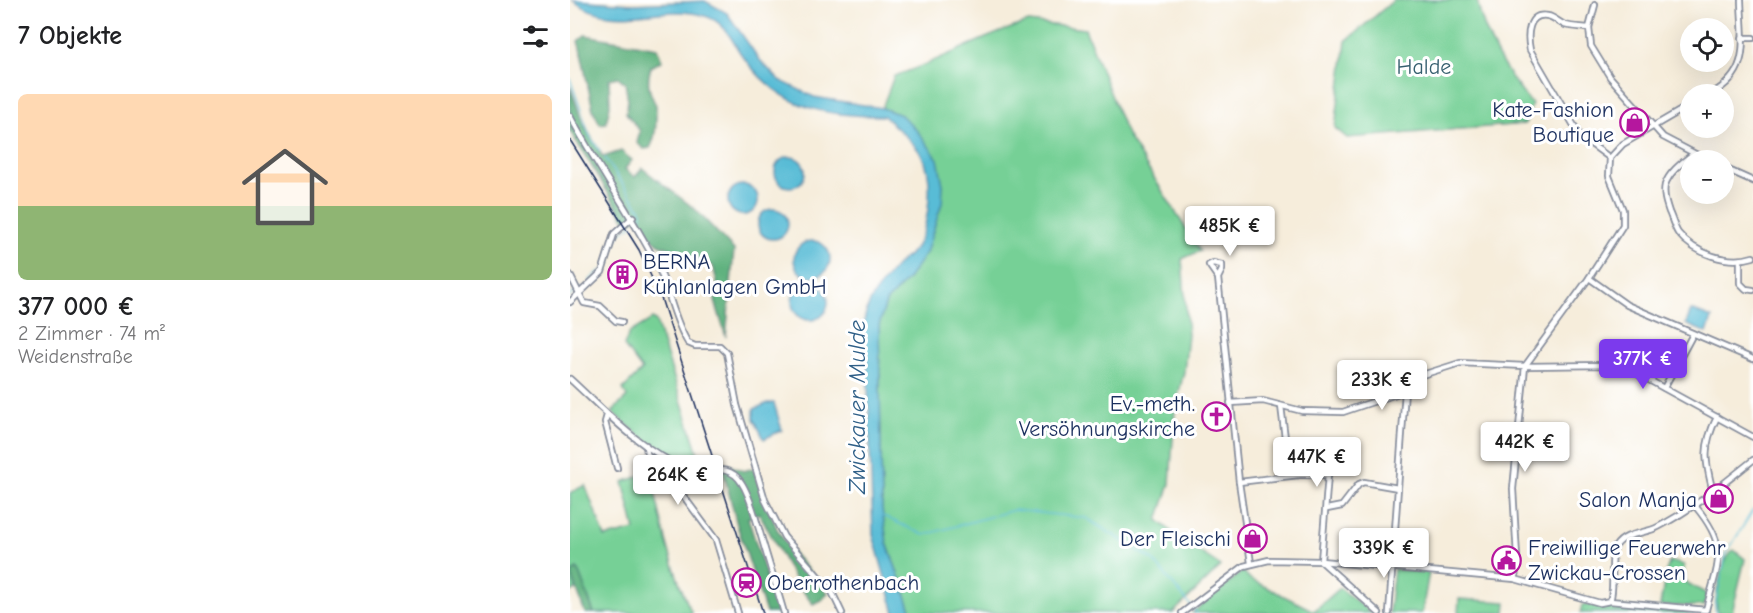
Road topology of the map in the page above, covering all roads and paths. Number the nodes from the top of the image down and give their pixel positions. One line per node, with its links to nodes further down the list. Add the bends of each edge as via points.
1 (1741, 0): 4 (street)
2 (1595, 5): 3 (street)
3 (1589, 28): 9 (street, via 1591,46 1610,77); 11 (street, via 1565,25 1542,16 1533,21 1528,40 1530,50 1580,136)
4 (1742, 38): 5 (street); 6 (street, via 1737,72)
5 (1753, 38)
6 (1727, 84)
7 (1680, 111): 9 (street)
8 (570, 117): 15 (street)
9 (1655, 125): 10 (street, via 1663,137); 11 (street, via 1623,144)
10 (1686, 150)
11 (1610, 158): 20 (street, via 1609,176 1623,210 1623,225)
12 (1680, 165): 17 (street, via 1665,184 1664,199 1677,232 1700,250)
13 (1734, 172): 14 (street)
14 (1753, 181)
15 (633, 217): 22 (street, via 615,231 602,272); 52 (street, via 688,342 695,346 720,346 727,352 737,405 765,500 784,537 832,592)
16 (1753, 257): 17 (street)
17 (1740, 261): 21 (street, via 1740,283)
18 (570, 276): 22 (street)
19 (1218, 278): 31 (street)
20 (1589, 278): 25 (street, via 1627,305); 27 (street)
21 (1753, 290)
22 (579, 292): 23 (street); 24 (street, via 584,303 600,306)
23 (570, 302)
24 (622, 322)
25 (1693, 334): 26 (street); 29 (street)
26 (1753, 359)
27 (1525, 366): 29 (street, via 1627,368); 30 (street, via 1460,363 1422,375 1407,384); 48 (street, via 1513,489)
28 (570, 379): 33 (street)
29 (1664, 388): 34 (street)
30 (1405, 391): 32 (street, via 1343,412); 41 (street)
31 (1230, 403): 32 (street, via 1263,400); 40 (street)
32 (1281, 406): 39 (street, via 1285,438)
33 (607, 415): 36 (street); 38 (street, via 605,422)
34 (1717, 417): 35 (street); 42 (street, via 1705,453)
35 (1753, 437)
36 (646, 445): 50 (street, via 646,454 716,540); 51 (street, via 687,469 718,469 741,481)
37 (1753, 460): 42 (street)
38 (617, 468)
39 (1299, 475): 40 (street); 44 (street, via 1328,475)
40 (1239, 482): 46 (street)
41 (1398, 488): 44 (street, via 1364,482 1342,506); 47 (street)
42 (1713, 492): 43 (street)
43 (1696, 507): 49 (street, via 1652,530 1623,538 1615,547); 49 (street, via 1713,527 1719,546 1706,610)
44 (1327, 509): 45 (street)
45 (1321, 561): 46 (street); 47 (street); 54 (street)
46 (1251, 562): 53 (street)
47 (1394, 569): 48 (street); 55 (street)
48 (1515, 579): 49 (street, via 1581,600)
49 (1610, 601)
50 (738, 613)
51 (784, 613)
52 (842, 613)
53 (1182, 613)
54 (1378, 613)
55 (1389, 613)

